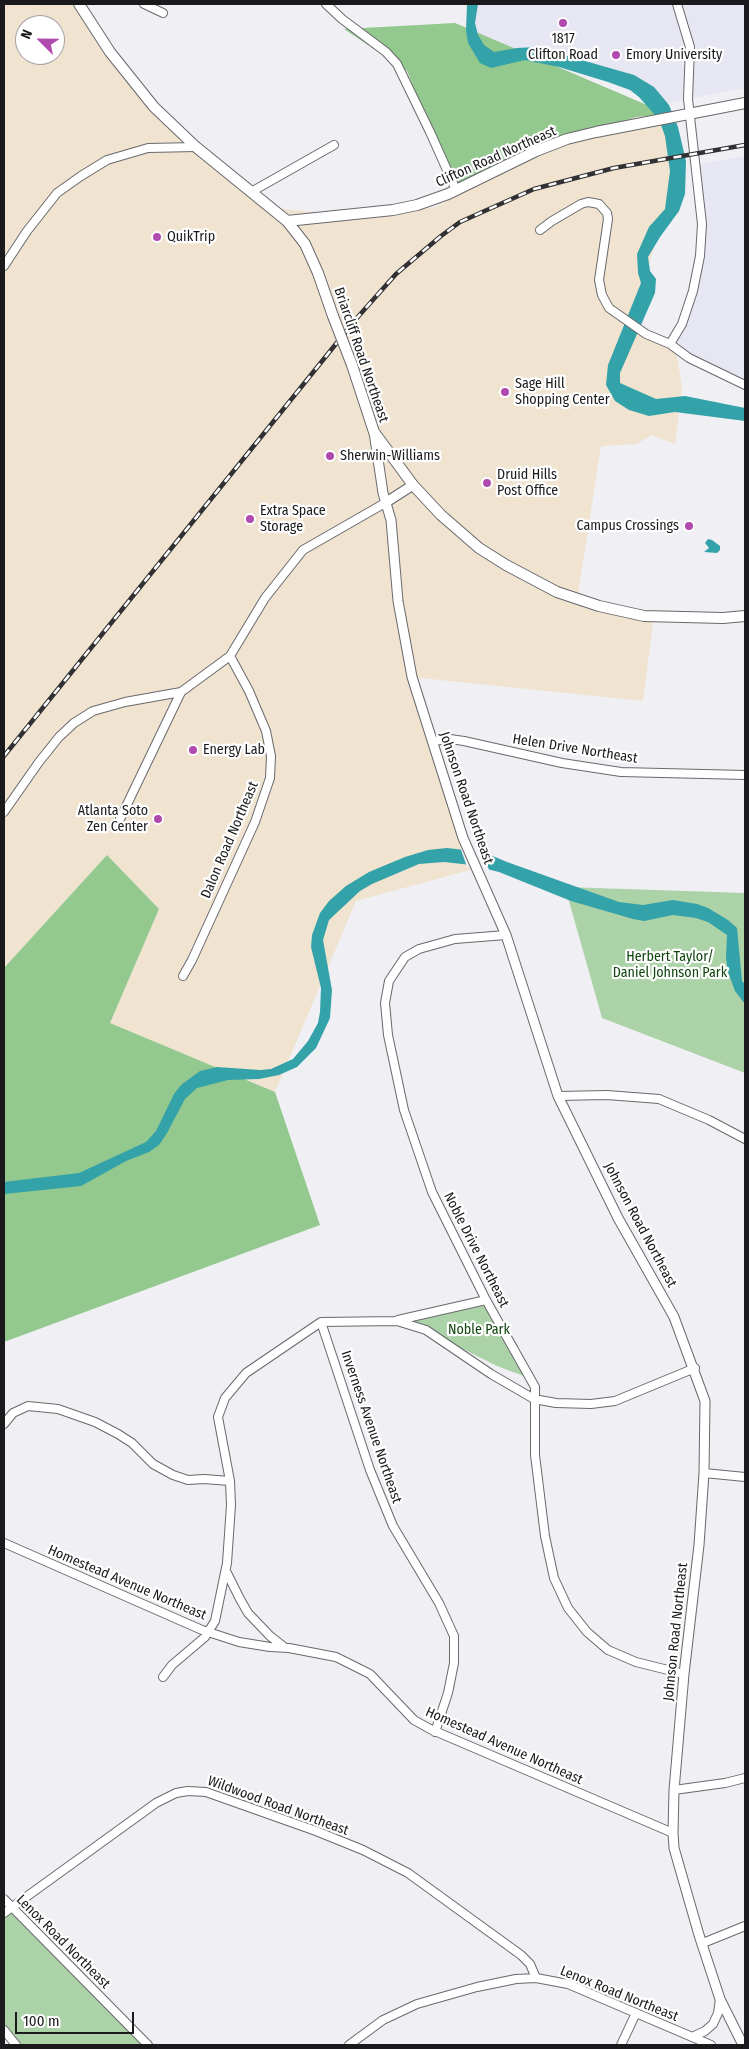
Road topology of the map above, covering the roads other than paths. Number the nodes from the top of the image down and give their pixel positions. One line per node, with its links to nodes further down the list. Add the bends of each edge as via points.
1 (79, 4): 9 (main road, Briarcliff Road Northeast, via 135,84)
2 (144, 4): 5 (street)
3 (326, 4): 10 (street, via 397,64)
4 (677, 4): 7 (street, via 690,47)
5 (163, 13)
6 (745, 103): 7 (main road, Clifton Road Northeast)
7 (690, 113): 10 (main road, Clifton Road Northeast, via 553,144); 15 (street, via 702,238 688,308)
8 (334, 145): 11 (street)
9 (196, 147): 11 (main road, Briarcliff Road Northeast); 14 (street, via 148,148 107,160 81,176 57,193)
10 (456, 190): 12 (main road, Clifton Road Northeast, via 425,203 399,209)
11 (251, 192): 12 (main road, Briarcliff Road Northeast)
12 (286, 221): 17 (main road, Briarcliff Road Northeast, bridge, via 305,244 318,273)
13 (540, 230): 15 (street, via 581,204 595,202 603,208 608,219 599,280 605,301 614,313 646,334)
14 (4, 266)
15 (670, 344): 16 (street, via 708,369)
16 (745, 385)
17 (374, 432): 18 (main road, Briarcliff Road Northeast); 19 (street, Johnson Road Northeast)
18 (413, 484): 19 (street); 20 (main road, Briarcliff Road Northeast, via 441,515 479,548 557,592 644,616)
19 (386, 503): 21 (street, via 303,550 265,598); 23 (street, Johnson Road Northeast, via 391,520 404,644)
20 (745, 616)
21 (230, 656): 22 (street); 28 (street, Dalon Road Northeast, via 266,732 272,756 270,778 255,822)
22 (181, 692): 25 (street, via 125,702 93,711 74,722 39,762); 26 (street)
23 (432, 741): 24 (street, Helen Drive Northeast, via 464,741 562,763 621,772); 27 (street, Johnson Road Northeast, via 463,838)
24 (745, 775)
25 (4, 812)
26 (120, 819)
27 (506, 935): 29 (street, Johnson Road Northeast); 31 (street, Noble Drive Northeast, via 455,939 419,949 405,957 389,981 385,1003 388,1035 404,1110 432,1192)
28 (183, 976)
29 (558, 1096): 30 (street, via 660,1099); 34 (street, Johnson Road Northeast, via 618,1218 674,1317)
30 (745, 1138)
31 (486, 1300): 32 (street); 35 (street, Noble Drive Northeast, via 536,1387)
32 (397, 1321): 33 (street); 35 (street, via 426,1330)
33 (321, 1322): 39 (street, via 246,1373 225,1398 218,1417); 46 (street, Inverness Avenue Northeast, via 370,1470 393,1526 439,1603 454,1636 454,1663)
34 (695, 1368): 35 (street, via 615,1401 591,1404); 37 (street, Johnson Road Northeast, via 705,1401)
35 (534, 1399): 44 (street, Noble Drive Northeast, via 535,1455 545,1536 554,1578 568,1608 586,1632 608,1650 636,1662)
36 (4, 1424): 39 (street, via 13,1413 28,1406 58,1409 103,1426 132,1443 154,1464 173,1475 188,1480)
37 (704, 1473): 38 (street); 44 (street, Johnson Road Northeast)
38 (745, 1477)
39 (230, 1481): 41 (street, via 230,1539)
40 (4, 1543): 42 (street, Homestead Avenue Northeast)
41 (226, 1571): 42 (street, via 215,1621); 43 (street, via 248,1613)
42 (209, 1632): 43 (street, Homestead Avenue Northeast, via 239,1642); 45 (street)
43 (285, 1648): 46 (street, Homestead Avenue Northeast, via 336,1658 370,1674 414,1720)
44 (684, 1674): 48 (street, Johnson Road Northeast)
45 (163, 1677)
46 (436, 1732): 49 (street, Homestead Avenue Northeast)
47 (745, 1778): 48 (street)
48 (674, 1790): 49 (street, Johnson Road Northeast)
49 (673, 1833): 54 (street, Johnson Road Northeast, via 674,1848)
50 (4, 1899): 51 (street, Lenox Road Northeast)
51 (11, 1908): 52 (street, Wildwood Road Northeast); 55 (street, Wildwood Road Northeast, via 156,1803 176,1793 206,1792 316,1831 408,1873 522,1955); 61 (street, Lenox Road Northeast)
52 (4, 1913)
53 (745, 1926): 54 (street)
54 (703, 1943): 56 (street, Johnson Road Northeast)
55 (536, 1978): 57 (street, Lenox Road Northeast, via 568,1984); 62 (street, Lenox Road Northeast, via 477,1987 417,2004 382,2020)
56 (720, 1999): 59 (street, via 712,2024); 65 (street, Johnson Road Northeast)
57 (636, 2013): 59 (street, Lenox Road Northeast); 63 (street)
58 (4, 2030): 60 (street)
59 (692, 2037): 64 (street, Lenox Road Northeast)
60 (16, 2045)
61 (148, 2045)
62 (349, 2045)
63 (621, 2045)
64 (711, 2045)
65 (743, 2045)

